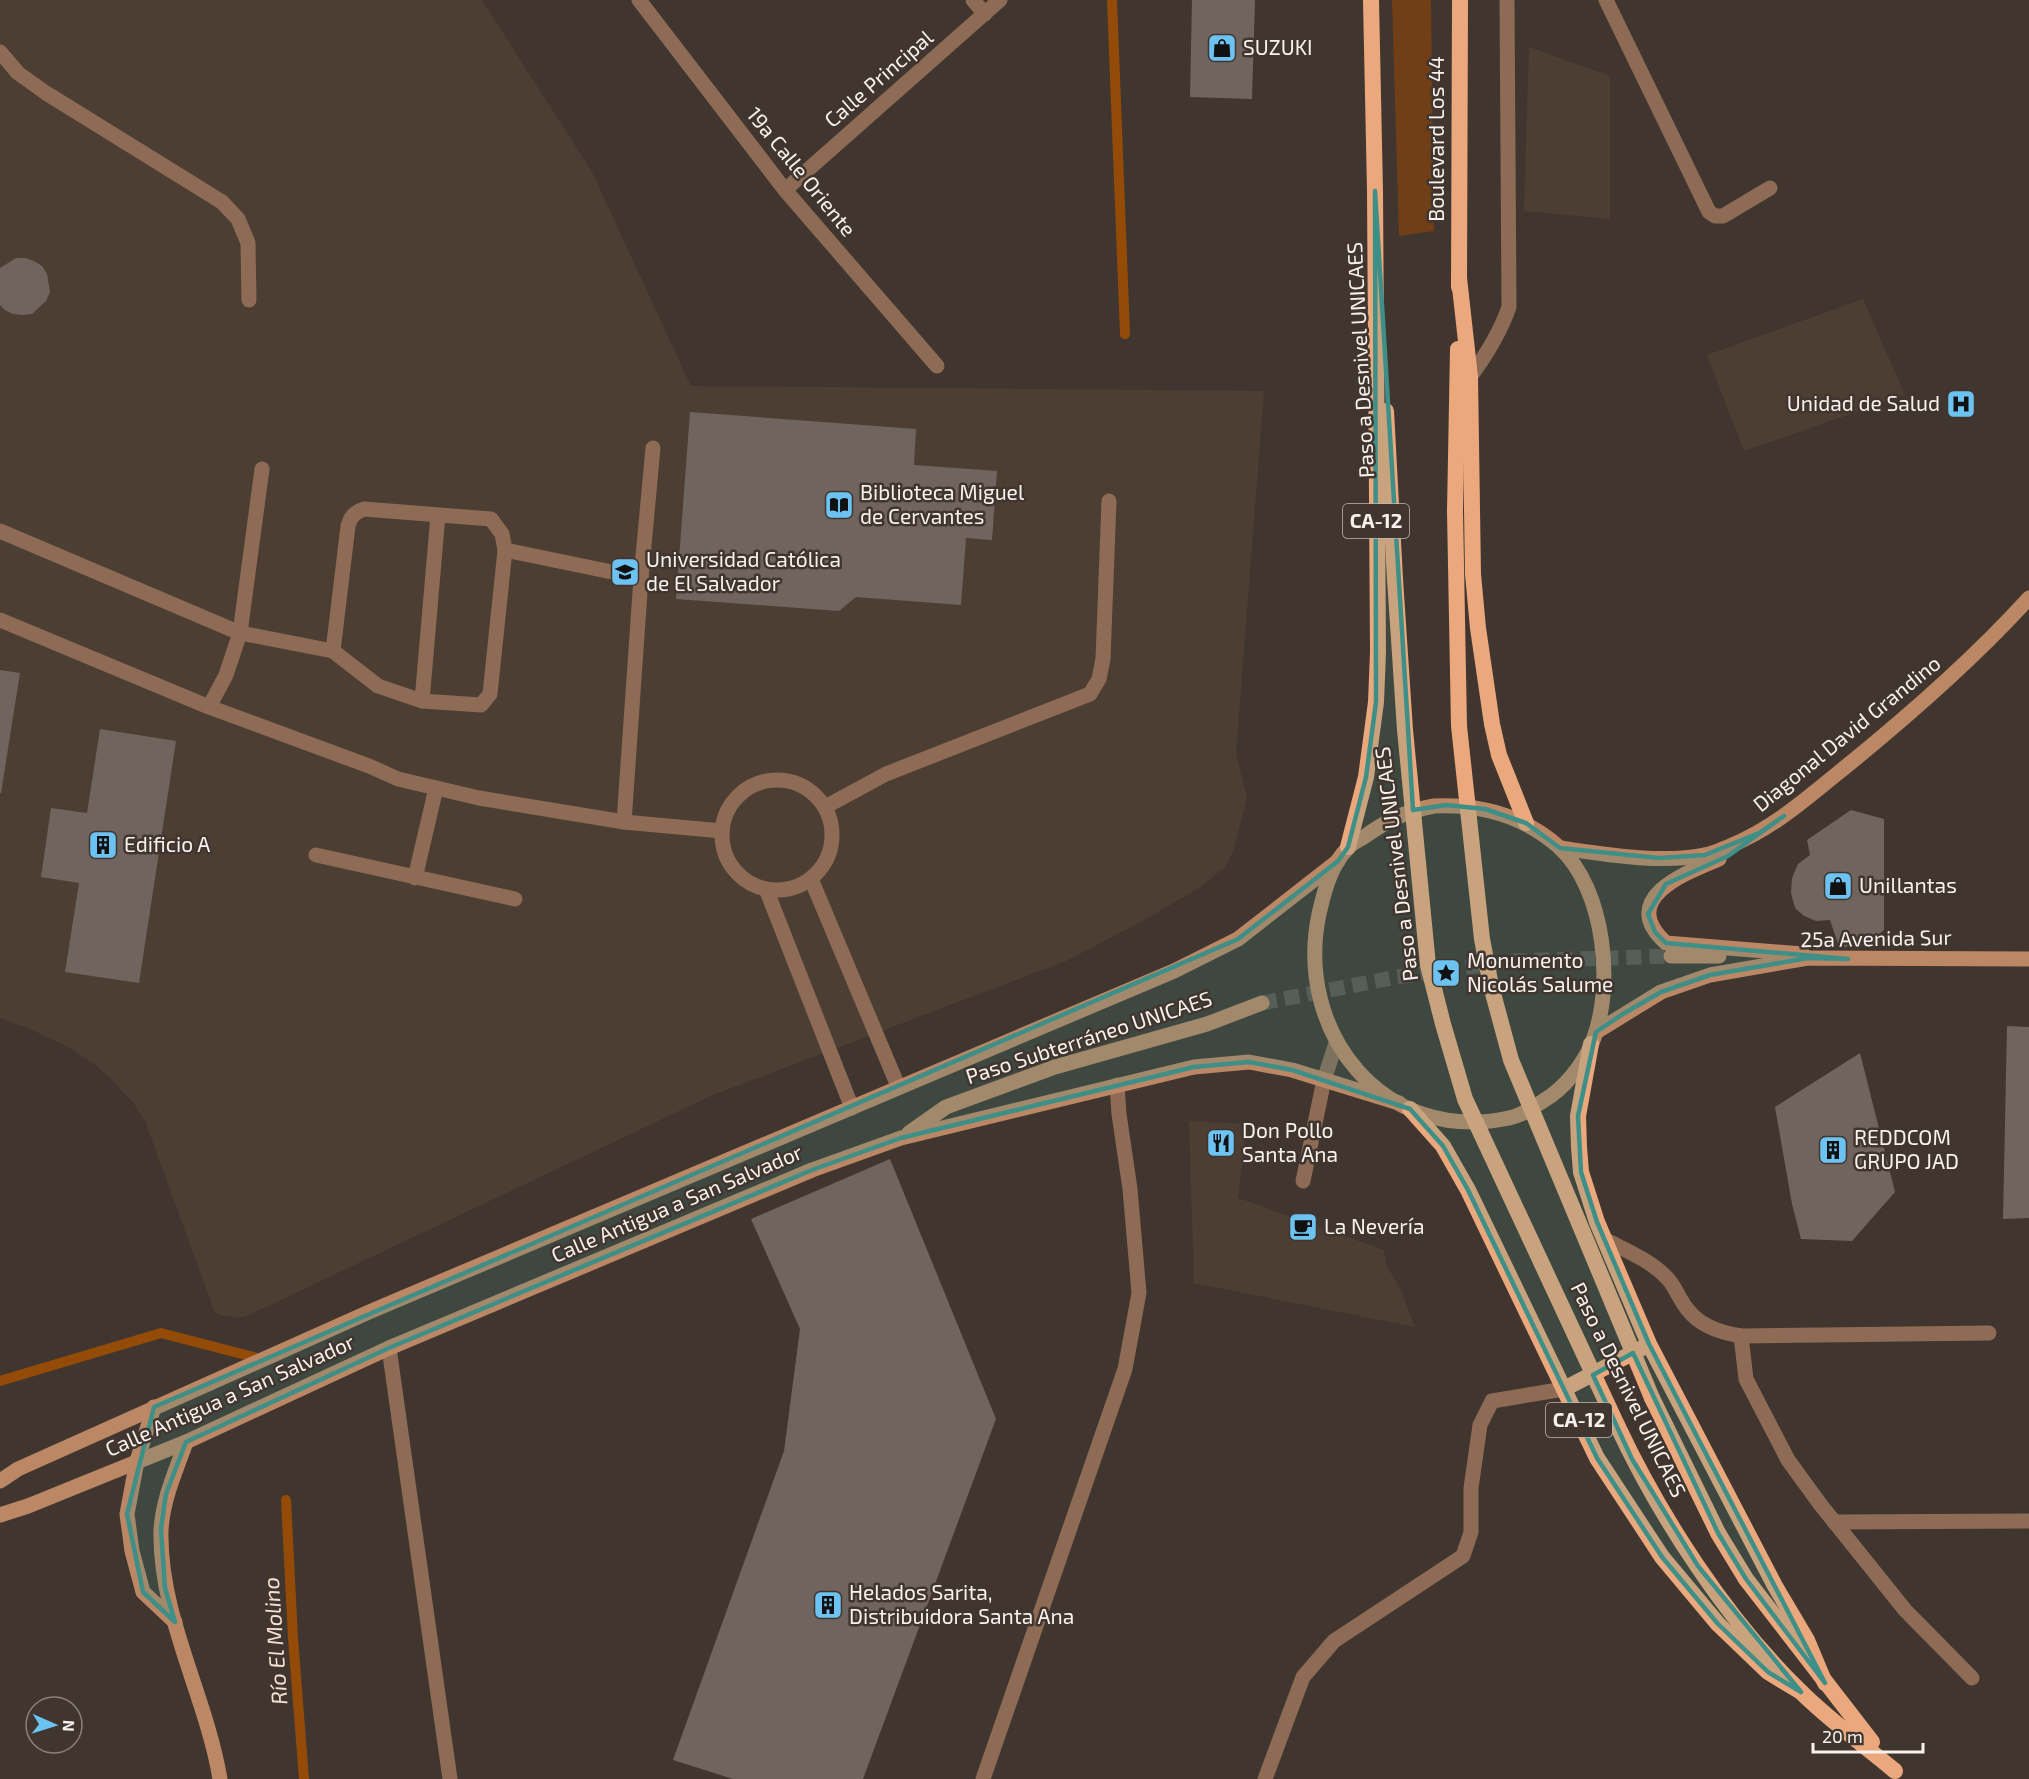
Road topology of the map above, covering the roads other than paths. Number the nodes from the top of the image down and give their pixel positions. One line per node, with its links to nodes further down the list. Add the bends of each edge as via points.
1 (639, 0): 11 (street, 19a Calle Oriente)
2 (973, 0): 8 (street)
3 (1000, 0): 8 (street, Calle Principal)
4 (1371, 0): 12 (highway, CA-12)
5 (1460, 0): 13 (highway, Boulevard Los 44)
6 (1507, 0): 16 (street, via 1509,307 1500,332)
7 (1606, 0): 10 (street, via 1709,212 1723,216)
8 (985, 14): 11 (street, Calle Principal)
9 (0, 52): 14 (street, via 18,73 46,93 222,202 238,219 248,243)
10 (1770, 188)
11 (785, 190): 15 (street, 19a Calle Oriente)
12 (1375, 192): 37 (highway, CA-12, via 1376,702 1366,777); 73 (highway, Paso a Desnivel UNICAES, bridge, via 1405,730 1428,965 1443,1024 1465,1100 1632,1459 1698,1566)
13 (1460, 278): 16 (highway); 72 (highway, Paso a Desnivel UNICAES, bridge, via 1455,511 1459,726 1482,939 1491,986 1511,1060 1652,1398 1718,1533 1746,1580)
14 (249, 300)
15 (938, 366)
16 (1470, 377): 34 (highway, via 1473,574 1478,628 1499,755)
17 (652, 448): 23 (street)
18 (262, 469): 26 (street)
19 (1109, 501): 31 (street, via 1103,659 1099,679 1090,694 886,774)
20 (438, 515): 22 (street, via 491,519 502,534); 27 (street, via 364,509 351,516); 28 (street)
21 (0, 531): 26 (street)
22 (505, 550): 23 (street); 28 (street, via 490,694 481,705)
23 (641, 578): 33 (street)
24 (2029, 598): 32 (main road, Diagonal David Grandino, via 1991,640 1876,743)
25 (0, 620): 29 (street)
26 (240, 633): 27 (street); 29 (street, via 226,675)
27 (333, 651): 28 (street, via 378,686)
28 (422, 701)
29 (209, 707): 30 (street, via 398,779)
30 (436, 788): 33 (street); 39 (street)
31 (825, 807): 35 (street, via 803,785 773,779 744,790 733,801); 40 (street, via 833,837 830,853)
32 (1784, 816): 36 (main road, Diagonal David Grandino, via 1759,833 1705,855 1649,857); 45 (main road, via 1728,856 1666,884 1655,896 1648,914 1655,932 1666,943)
33 (624, 822): 35 (street)
34 (1526, 823): 36 (main road, Calle Antigua a San Salvador); 37 (main road, Calle Antigua a San Salvador, via 1467,806 1421,808 1388,820)
35 (722, 831): 41 (street, via 723,847 738,874)
36 (1560, 848): 48 (main road, via 1580,874 1598,927 1604,985)
37 (1343, 854): 49 (main road, via 1323,899 1315,937 1318,995); 52 (main road, Calle Antigua a San Salvador, via 1238,939 1174,971)
38 (316, 855): 39 (street)
39 (415, 878): 42 (street)
40 (811, 879): 41 (street, via 797,887); 52 (street)
41 (766, 890): 54 (street)
42 (515, 900)
43 (1671, 956): 44 (main road)
44 (1808, 958): 45 (main road, 25a Avenida Sur); 48 (main road, 25a Avenida Sur, via 1700,979 1661,992)
45 (1848, 959): 46 (main road, 25a Avenida Sur)
46 (2029, 959)
47 (1262, 1003): 55 (main road, Paso Subterráneo UNICAES, via 1207,1024 1055,1067 946,1107)
48 (1594, 1038): 53 (main road, Calle Antigua a San Salvador, via 1565,1084 1522,1114 1472,1122 1446,1119); 57 (highway, via 1578,1116 1579,1147 1581,1172)
49 (1336, 1043): 50 (street); 53 (main road, via 1350,1064)
50 (1323, 1080): 51 (main road, Calle Antigua a San Salvador, via 1249,1062 1194,1067); 53 (main road, Calle Antigua a San Salvador); 56 (street)
51 (1117, 1085): 55 (main road, Calle Antigua a San Salvador); 76 (street, via 1139,1293 1125,1369)
52 (898, 1086): 54 (main road, Calle Antigua a San Salvador)
53 (1405, 1106): 62 (highway, CA-12, via 1443,1146 1468,1190)
54 (852, 1108): 63 (main road, Calle Antigua a San Salvador)
55 (901, 1138): 61 (main road, Calle Antigua a San Salvador, via 812,1170)
56 (1303, 1181)
57 (1604, 1239): 59 (street, via 1667,1278 1689,1312 1705,1325 1720,1333); 60 (highway)
58 (1989, 1333): 59 (street)
59 (1741, 1336): 69 (street, via 1746,1379 1755,1398 1788,1460)
60 (1649, 1344): 62 (highway); 72 (highway, via 1807,1640)
61 (389, 1348): 64 (main road, Calle Antigua a San Salvador); 75 (street)
62 (1564, 1389): 73 (highway, CA-12, via 1596,1458 1662,1557 1718,1624 1768,1672); 77 (street, via 1492,1401 1480,1425 1470,1488 1471,1532 1463,1556 1334,1641 1303,1677)
63 (154, 1407): 65 (main road); 66 (main road, Calle Antigua a San Salvador, via 18,1469)
64 (186, 1442): 65 (main road, Calle Antigua a San Salvador); 70 (main road, via 166,1494 161,1529 165,1588)
65 (137, 1461): 67 (main road, Calle Antigua a San Salvador); 70 (main road, via 127,1514 132,1551 144,1592)
66 (0, 1481)
67 (0, 1515)
68 (2029, 1521): 69 (street)
69 (1834, 1522): 71 (street, via 1905,1610)
70 (176, 1622): 74 (main road)
71 (1972, 1678)
72 (1825, 1683): 73 (highway, Paso a Desnivel UNICAES, via 1895,1771)
73 (1801, 1692)
74 (220, 1779)
75 (450, 1779)
76 (982, 1779)
77 (1265, 1779)

